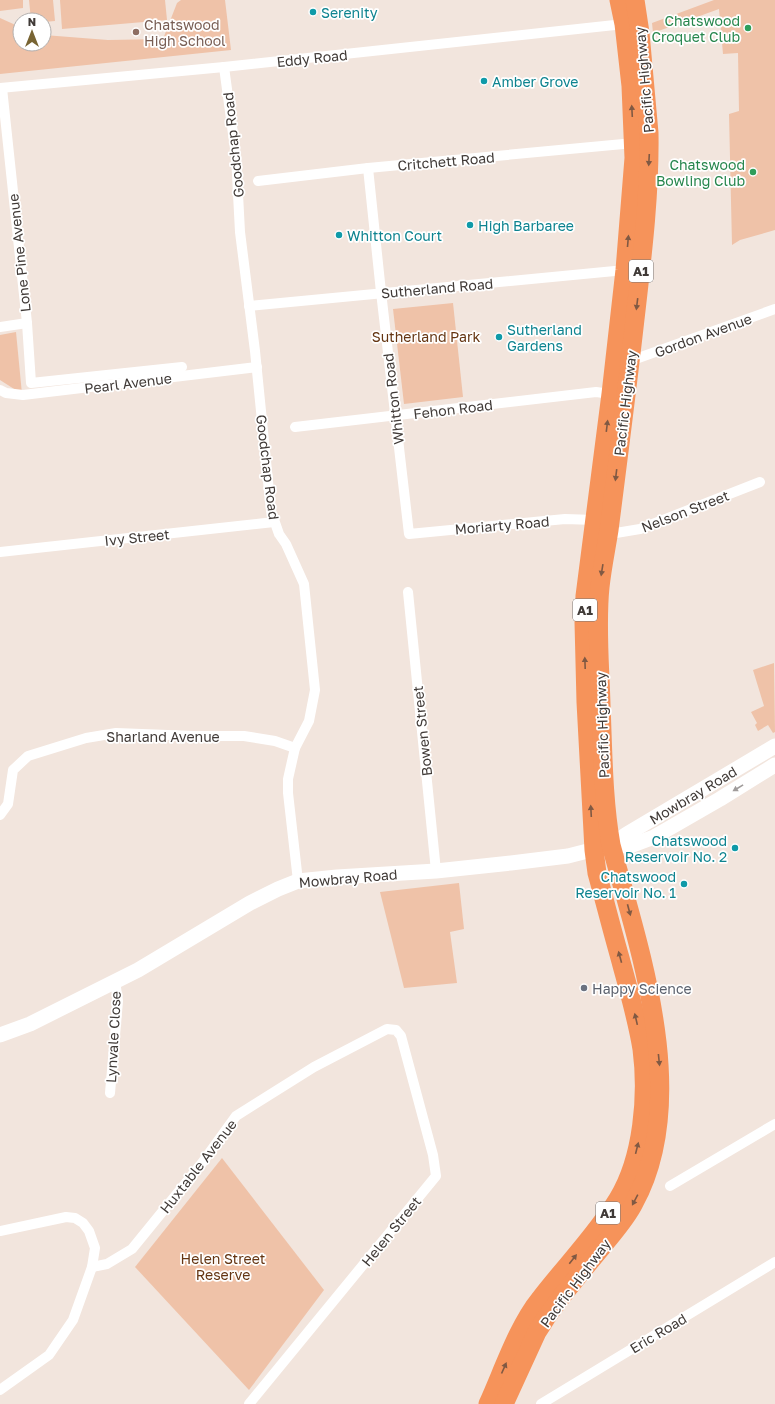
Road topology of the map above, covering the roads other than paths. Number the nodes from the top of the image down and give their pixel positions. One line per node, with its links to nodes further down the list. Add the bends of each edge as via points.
1 (619, 0): 3 (highway, Pacific Highway / A1)
2 (635, 0): 15 (highway, Pacific Highway / A1, one-way to 15, via 644,70 649,150 641,270)
3 (624, 24): 4 (street, Eddy Road); 6 (highway, Pacific Highway / A1, one-way to 3)
4 (224, 67): 5 (street, Eddy Road); 11 (street, Goodchap Road, via 236,156 240,232)
5 (1, 88): 13 (street, Lone Pine Avenue)
6 (634, 143): 7 (street, Critchett Road); 9 (highway, Pacific Highway / A1, one-way to 6)
7 (368, 168): 8 (street, Critchett Road); 10 (street, Whitton Road)
8 (258, 181)
9 (625, 270): 10 (street, Sutherland Road); 19 (highway, Pacific Highway / A1)
10 (380, 292): 11 (street, Sutherland Road); 20 (street, Whitton Road)
11 (249, 306): 17 (street, Goodchap Road)
12 (775, 309): 15 (street, Gordon Avenue)
13 (27, 323): 14 (street); 16 (street, Pearl Avenue, via 31,383)
14 (0, 327)
15 (630, 361): 24 (highway, Pacific Highway / A1, one-way to 24)
16 (182, 367)
17 (257, 367): 18 (street, Pearl Avenue, via 23,396); 23 (street, Goodchap Road)
18 (0, 390)
19 (611, 394): 20 (street, Fehon Road, via 596,392); 24 (highway, Pacific Highway / A1, one-way to 19)
20 (395, 415): 21 (street, Fehon Road); 25 (street, Whitton Road)
21 (295, 427)
22 (760, 482): 24 (street, Nelson Street, via 640,529 616,533)
23 (274, 522): 26 (street, Ivy Street); 29 (street, Goodchap Road, via 304,584 313,668 315,690 309,721)
24 (602, 526): 25 (street, Moriarty Road, via 565,520); 32 (highway, Pacific Highway / A1, via 585,596 584,622 586,702)
25 (409, 534)
26 (0, 552)
27 (408, 592): 33 (street, Bowen Street)
28 (775, 746): 32 (main road, Mowbray Road)
29 (295, 748): 31 (street, Sharland Avenue, via 275,740 244,736 116,733 86,738 28,756 13,770 8,804); 34 (street, Goodchap Road, via 288,778 288,793)
30 (775, 765): 32 (main road, Mowbray Road, one-way to 32, via 654,837 630,846)
31 (0, 815)
32 (602, 848): 33 (main road, Mowbray Road, via 561,857); 46 (highway, Pacific Highway / A1, one-way to 32, via 519,1334 539,1299 619,1198 628,1180 639,1140 643,1113 642,1050 597,873); 47 (highway, Pacific Highway / A1, one-way to 47, via 646,977 653,1007 660,1065 660,1092 653,1154 634,1204 546,1318)
33 (436, 871): 34 (main road, Mowbray Road)
34 (298, 881): 35 (main road, Mowbray Road, via 250,903)
35 (116, 981): 37 (main road, Mowbray Road, via 30,1024); 38 (street, Lynvale Close, via 118,1001)
36 (396, 1030): 43 (street, Huxtable Avenue, via 387,1030 314,1067 236,1116 202,1164 132,1249 107,1264); 45 (street, Helen Street, via 401,1036 433,1155 436,1176)
37 (0, 1035)
38 (110, 1093)
39 (775, 1124): 40 (street)
40 (670, 1186)
41 (0, 1231): 43 (street, via 66,1217 75,1218 89,1231 95,1248)
42 (775, 1262): 48 (street, Eric Road)
43 (92, 1268): 44 (street, via 73,1320 48,1354)
44 (0, 1390)
45 (249, 1404)
46 (488, 1404)
47 (504, 1404)
48 (541, 1404)

